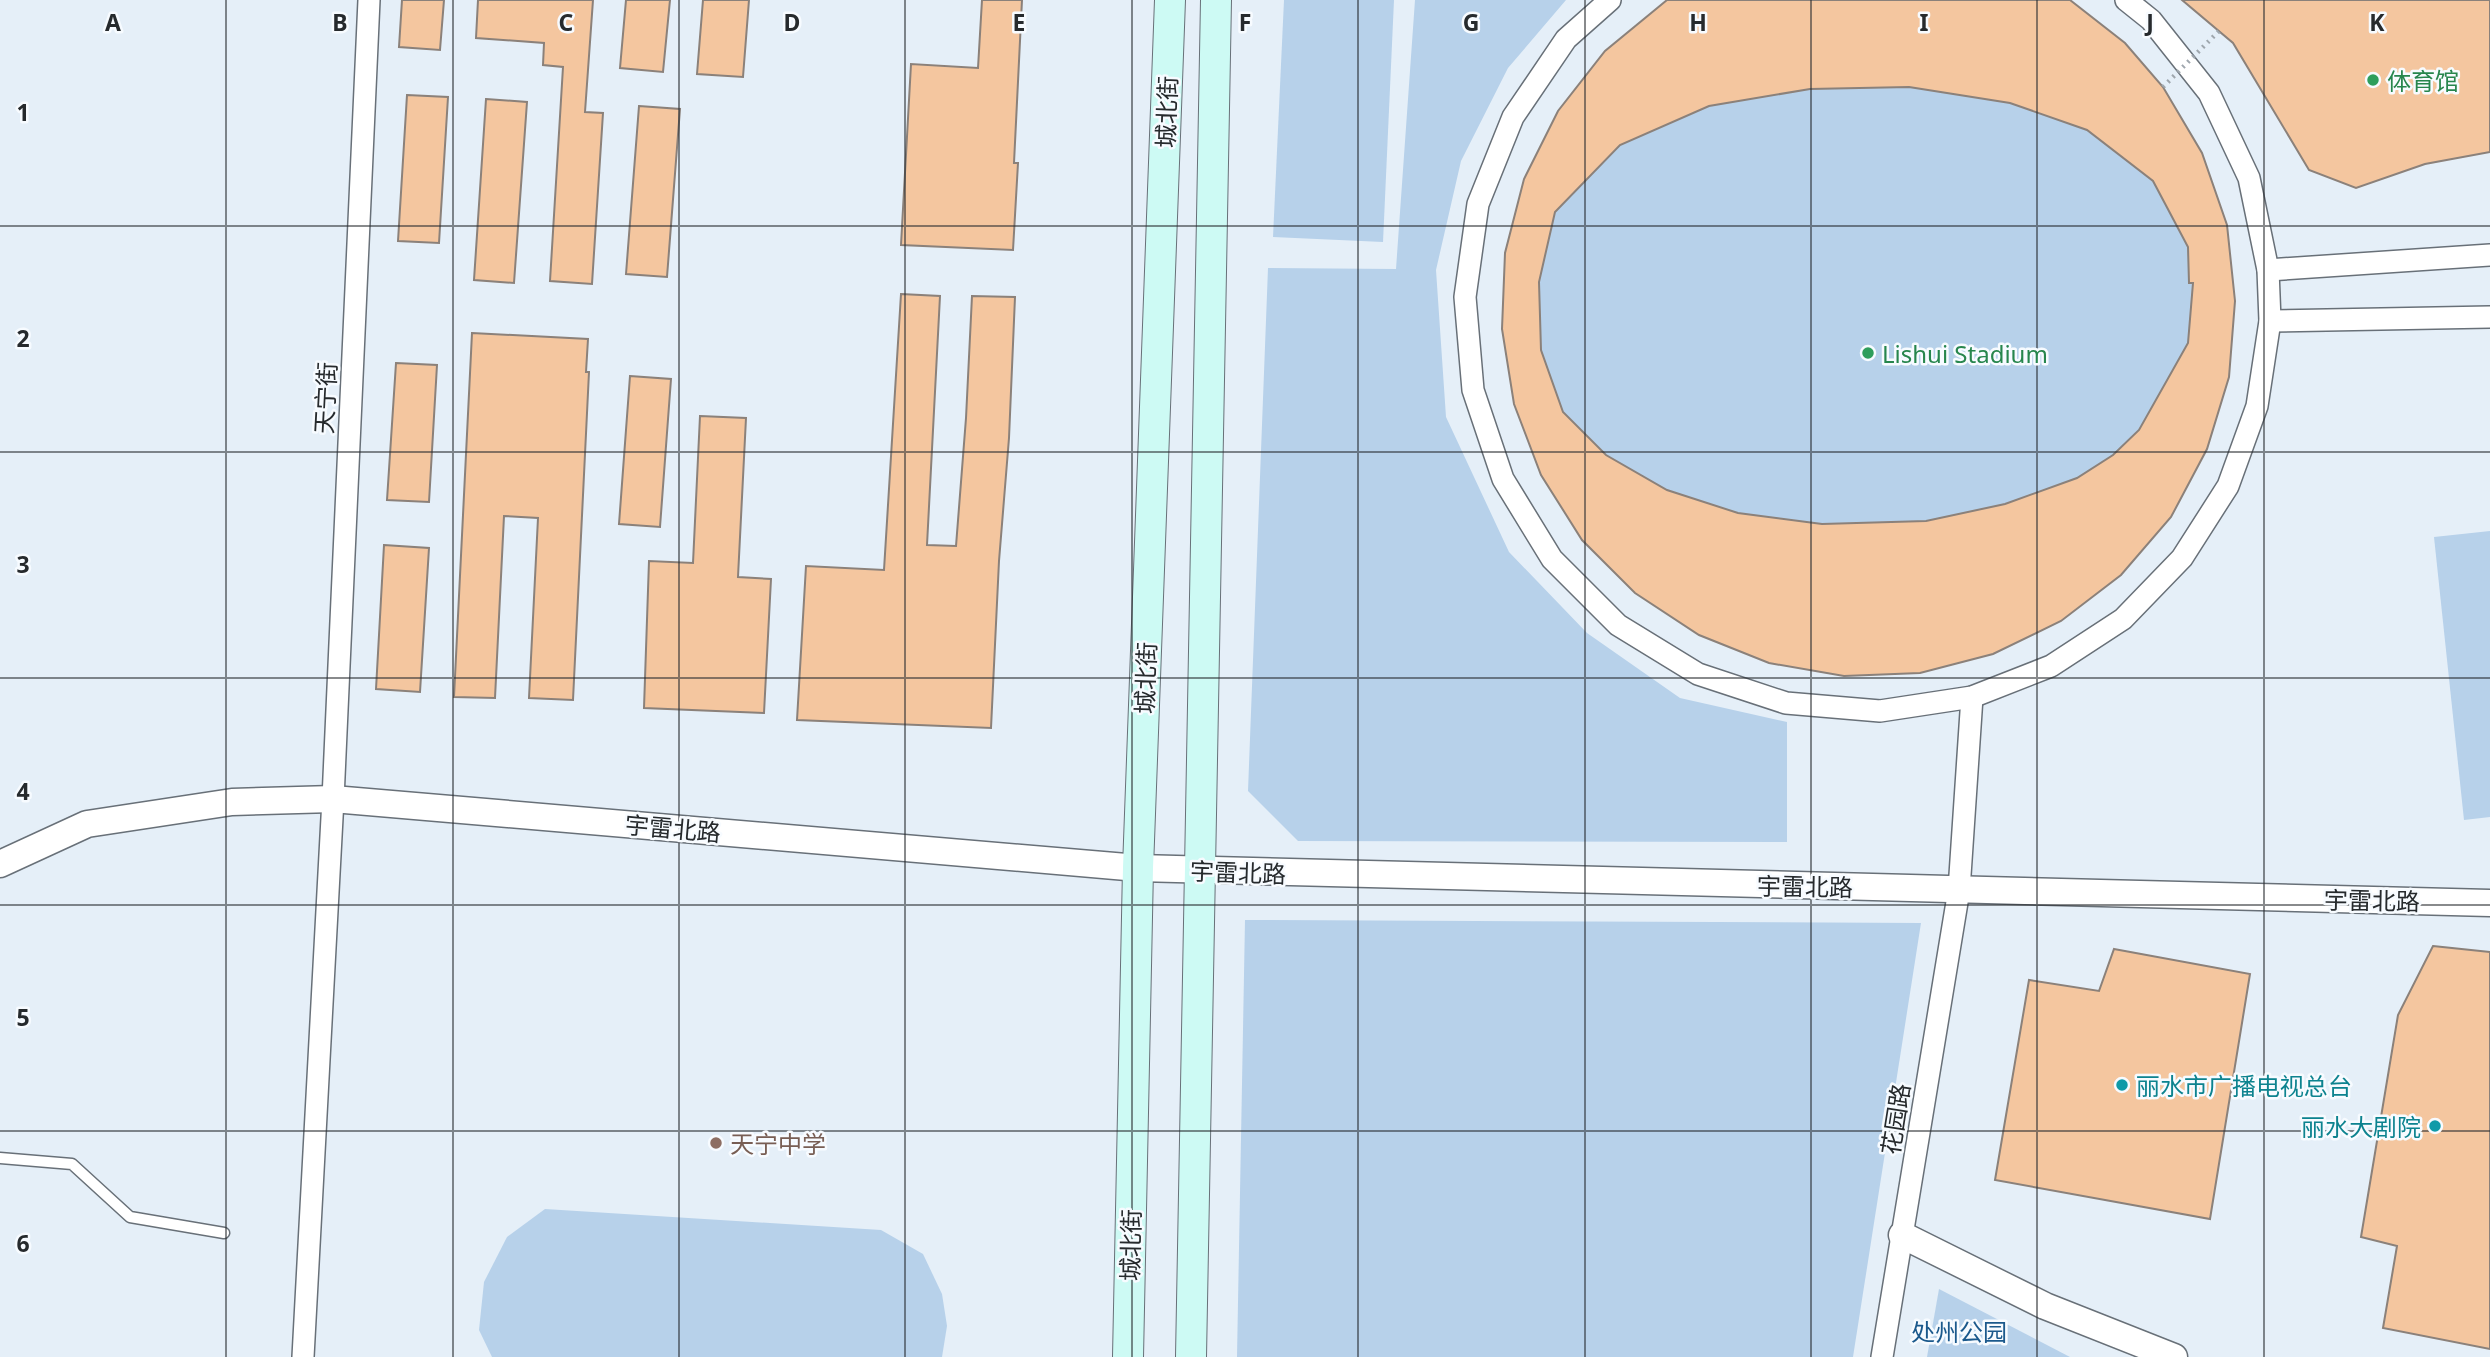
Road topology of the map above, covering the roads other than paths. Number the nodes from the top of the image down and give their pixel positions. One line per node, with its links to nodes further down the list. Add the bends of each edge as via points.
1 (369, 0): 11 (street, 天宁街)
2 (1170, 0): 13 (main road, 城北街)
3 (1216, 0): 14 (main road, 城北街)
4 (1610, 0): 10 (street, via 1566,39 1513,117 1478,204 1465,297 1474,390 1503,479 1552,559 1618,625 1698,674 1800,705 1880,711)
5 (2126, 0): 7 (street, via 2151,20 2209,93 2249,178)
6 (2490, 255): 7 (street)
7 (2268, 270): 9 (street)
8 (2490, 317): 9 (street)
9 (2270, 321): 10 (street, via 2257,406 2228,486 2182,558 2123,619 2102,633 2052,666)
10 (1972, 697): 15 (street, 花园路)
11 (333, 799): 12 (street, 宇雷北路, via 232,802 88,824); 13 (street, 宇雷北路); 20 (street, 天宁街)
12 (0, 864)
13 (1138, 868): 14 (street, 宇雷北路); 21 (main road, 城北街)
14 (1202, 871): 15 (street, 宇雷北路); 22 (main road, 城北街)
15 (1959, 890): 16 (street, 宇雷北路); 19 (street, 花园路)
16 (2490, 903)
17 (0, 1158): 18 (lane, via 72,1164 130,1217)
18 (224, 1233)
19 (1902, 1235): 23 (street, 花园路); 24 (street, via 2045,1306)
20 (303, 1357)
21 (1128, 1357)
22 (1191, 1357)
23 (1882, 1357)
24 (2174, 1357)

